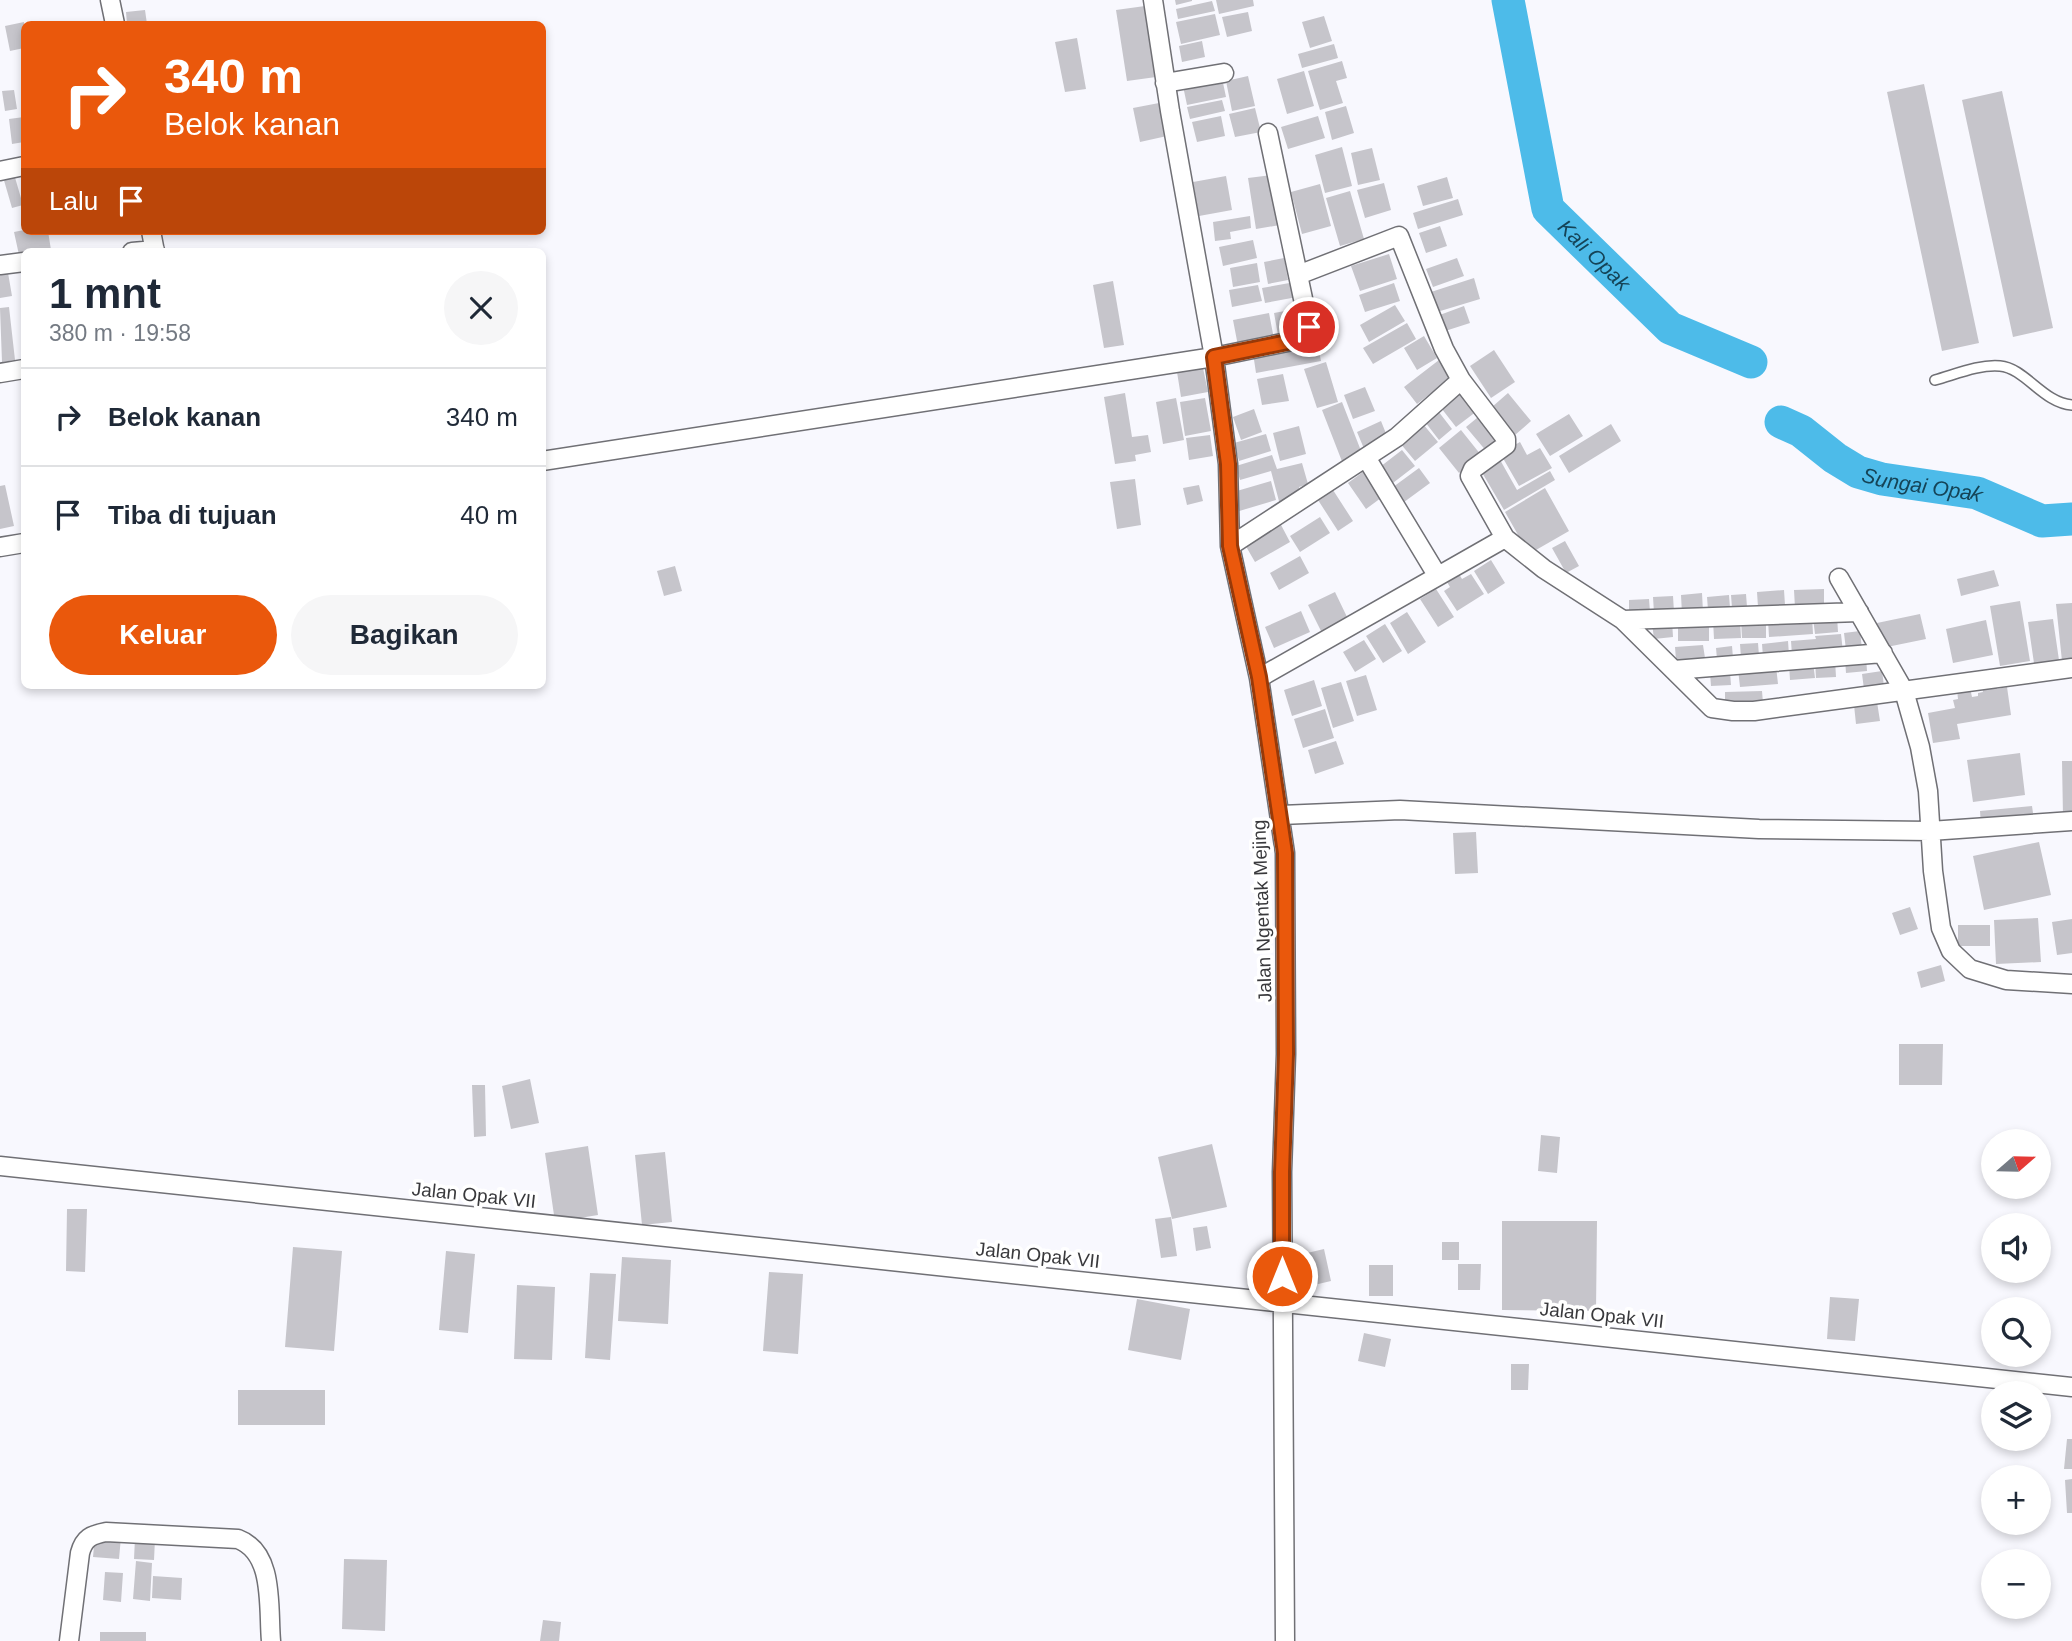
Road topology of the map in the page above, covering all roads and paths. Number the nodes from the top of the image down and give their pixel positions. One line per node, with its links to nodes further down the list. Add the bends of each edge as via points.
1 (110, 0): 3 (street)
2 (1153, 0): 5 (street, Jalan Ngentak Mejing)
3 (114, 21)
4 (1224, 73): 5 (street)
5 (1166, 83): 12 (street, Jalan Ngentak Mejing)
6 (1268, 133): 11 (street)
7 (21, 167): 8 (street)
8 (0, 171)
9 (21, 262): 10 (street)
10 (0, 265)
11 (1298, 275): 12 (street, via 1309,327 1305,337); 15 (street, via 1399,236)
12 (1214, 357): 19 (street); 22 (street, Jalan Ngentak Mejing, via 1228,464)
13 (21, 370): 14 (street)
14 (0, 373)
15 (1461, 380): 18 (street); 20 (street, via 1506,439 1506,445 1470,476)
16 (1935, 380): 17 (lane, via 2002,366 2049,397)
17 (2072, 405)
18 (1367, 459): 22 (street); 24 (street)
19 (546, 460)
20 (1505, 538): 24 (street); 27 (street)
21 (21, 544): 23 (street)
22 (1230, 546): 31 (street, Jalan Ngentak Mejing)
23 (0, 547)
24 (1437, 575): 31 (street)
25 (1839, 578): 26 (street)
26 (1859, 612): 27 (street); 28 (street)
27 (1623, 620): 30 (street)
28 (1883, 653): 30 (street); 32 (street)
29 (2072, 668): 32 (street)
30 (1674, 670): 32 (street, via 1712,708 1733,711)
31 (1259, 677): 33 (street, Jalan Ngentak Mejing)
32 (1904, 691): 35 (street, via 1920,747)
33 (1281, 815): 35 (street, via 1400,810 1759,829); 38 (street, Jalan Ngentak Mejing, via 1287,932)
34 (2072, 821): 35 (street)
35 (1930, 831): 36 (street, via 1941,928 1951,951 1970,969 2006,980)
36 (2072, 984)
37 (0, 1166): 38 (street, Jalan Opak VII)
38 (1282, 1302): 39 (street, Jalan Opak VII); 42 (street, Jalan Ngentak Mejing)
39 (2072, 1387)
40 (69, 1641): 41 (street, via 79,1553 92,1535 107,1532 238,1539 250,1544 266,1575)
41 (271, 1641)
42 (1285, 1641)

